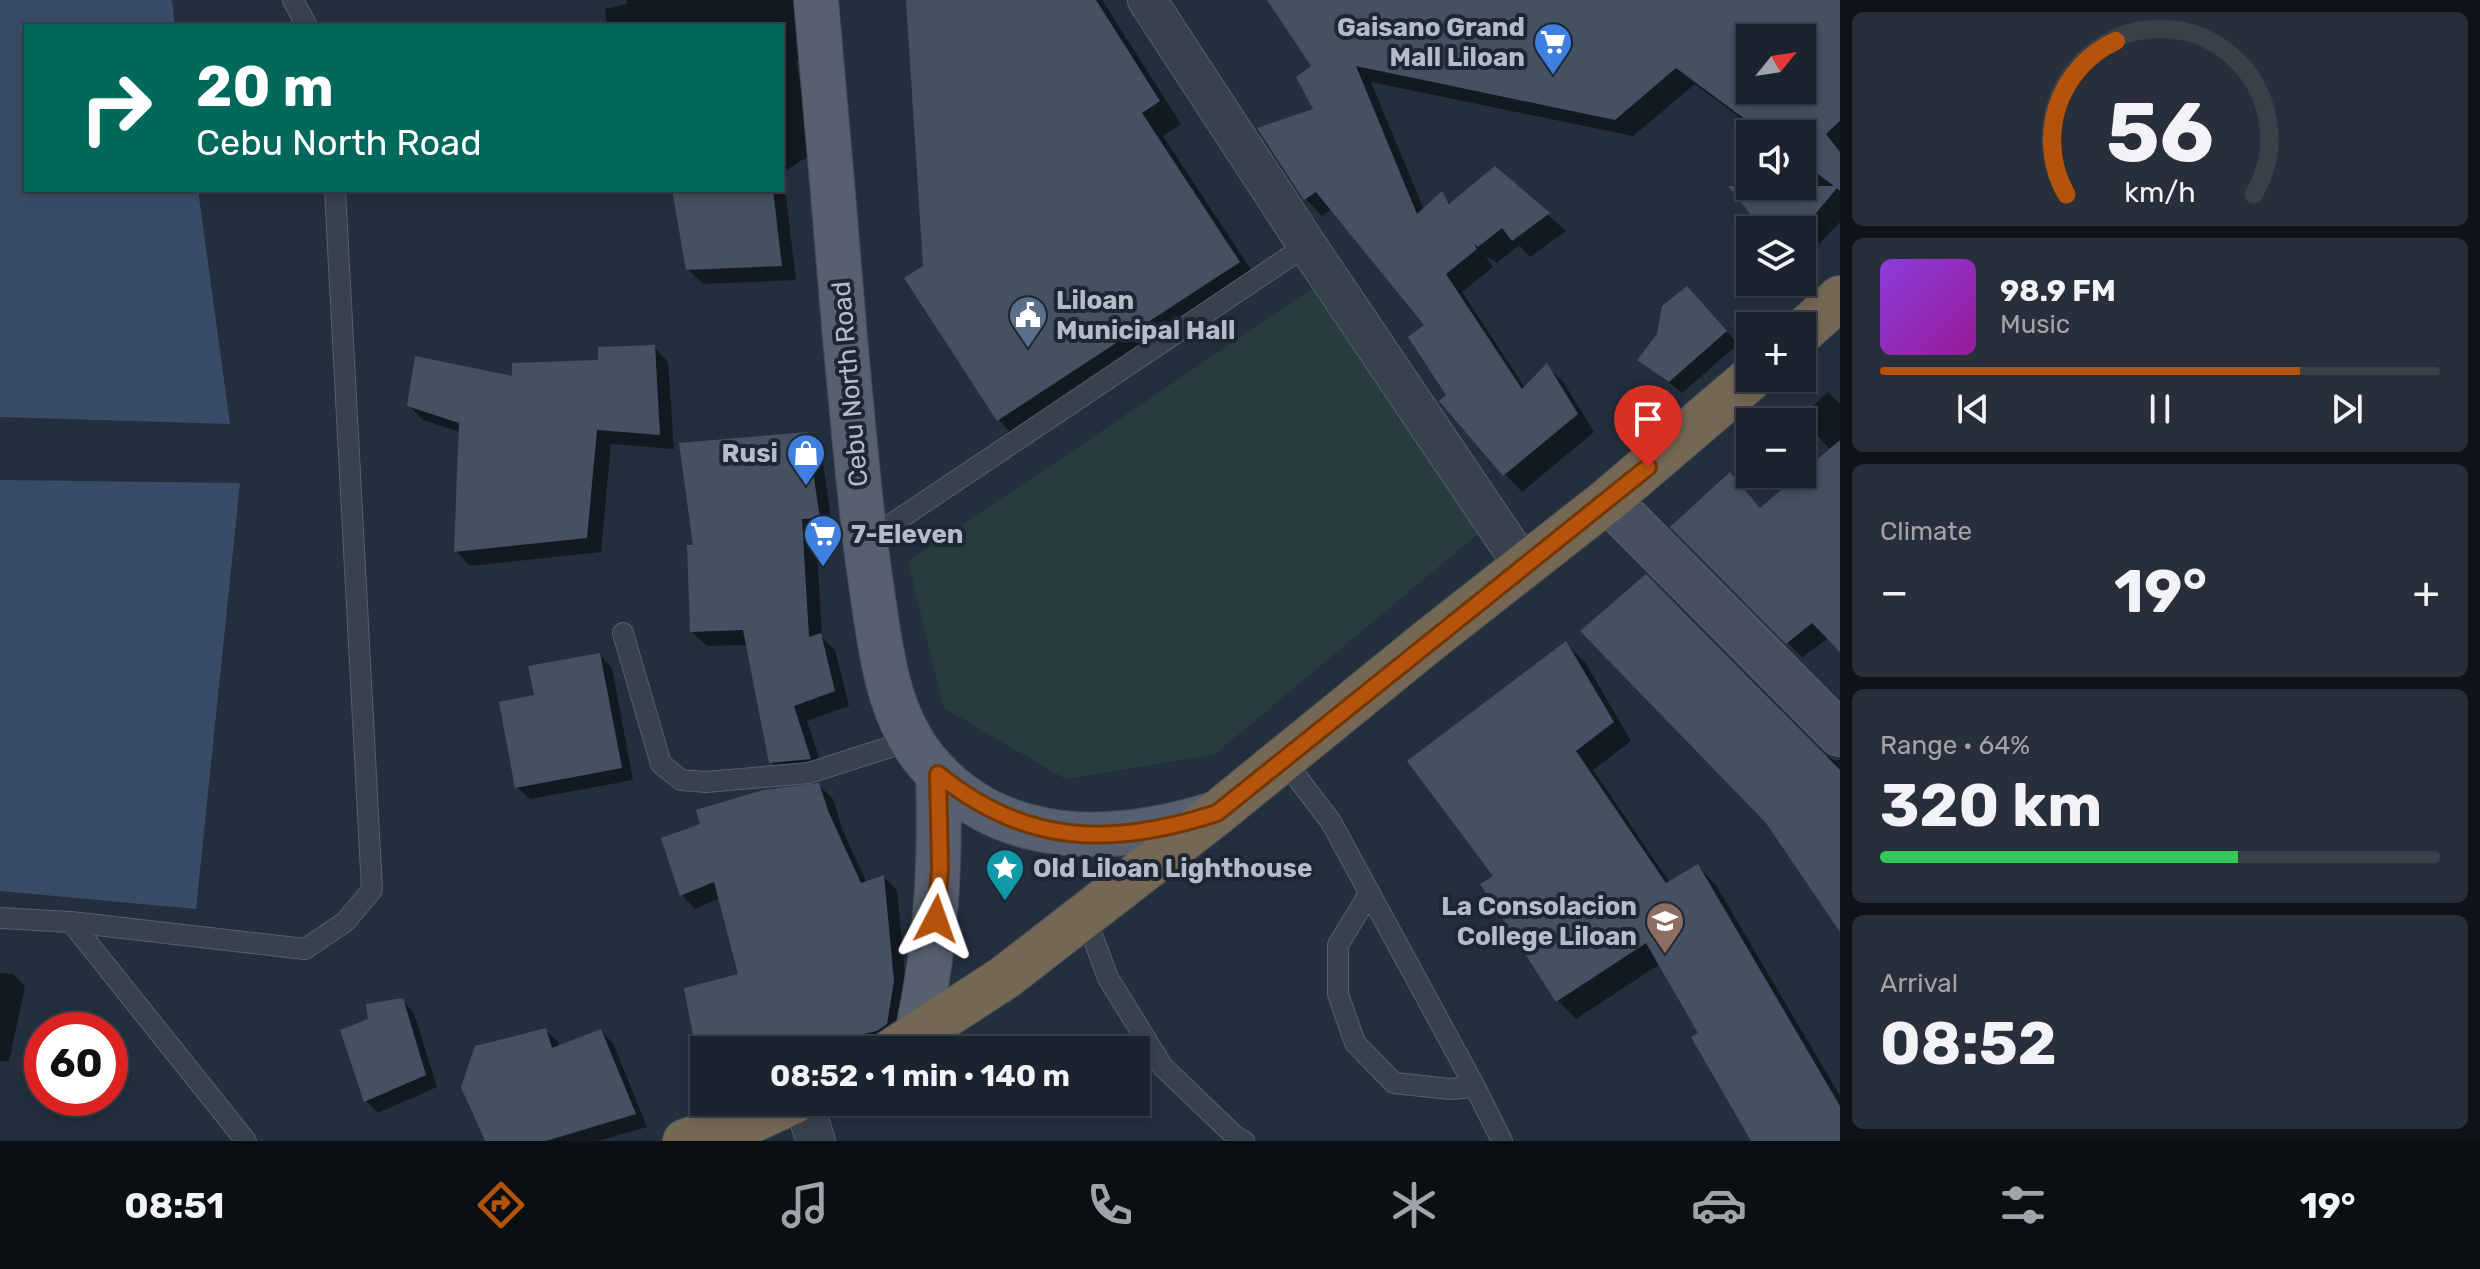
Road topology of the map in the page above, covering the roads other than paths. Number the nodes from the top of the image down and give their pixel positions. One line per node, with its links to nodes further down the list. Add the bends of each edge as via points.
1 (293, 0): 4 (lane)
2 (816, 0): 11 (main road, Cebu North Road)
3 (1147, 0): 6 (street)
4 (306, 24)
5 (335, 192): 22 (lane, via 372,890 345,922 305,949)
6 (1307, 245): 11 (lane); 12 (street)
7 (1840, 298): 8 (highway)
8 (1816, 319)
9 (1736, 391): 10 (highway, Cebu North Road)
10 (1608, 500): 12 (highway, Cebu North Road); 14 (street)
11 (865, 542): 15 (main road, Cebu North Road, via 890,689)
12 (1524, 567): 16 (highway, Cebu North Road)
13 (623, 633): 15 (lane, via 661,764 681,780 809,773)
14 (1840, 734)
15 (912, 740): 17 (main road, Cebu North Road)
16 (1284, 760): 18 (highway, Cebu North Road); 19 (lane, via 1331,822)
17 (938, 774): 18 (main road, Cebu North Road, via 1008,819 1061,834 1134,834); 23 (main road, via 938,901 930,972)
18 (1217, 813): 20 (highway)
19 (1369, 894): 25 (lane); 25 (lane, via 1338,945 1338,994 1355,1043 1394,1083)
20 (1085, 916): 24 (highway); 32 (lane, via 1108,978 1163,1067)
21 (0, 918): 22 (lane)
22 (71, 922): 29 (lane)
23 (908, 1036)
24 (917, 1036)
25 (1475, 1087): 28 (lane)
26 (762, 1116): 30 (highway)
27 (808, 1116): 31 (street)
28 (1497, 1140)
29 (246, 1141)
30 (685, 1141)
31 (816, 1141)
32 (1244, 1141)

